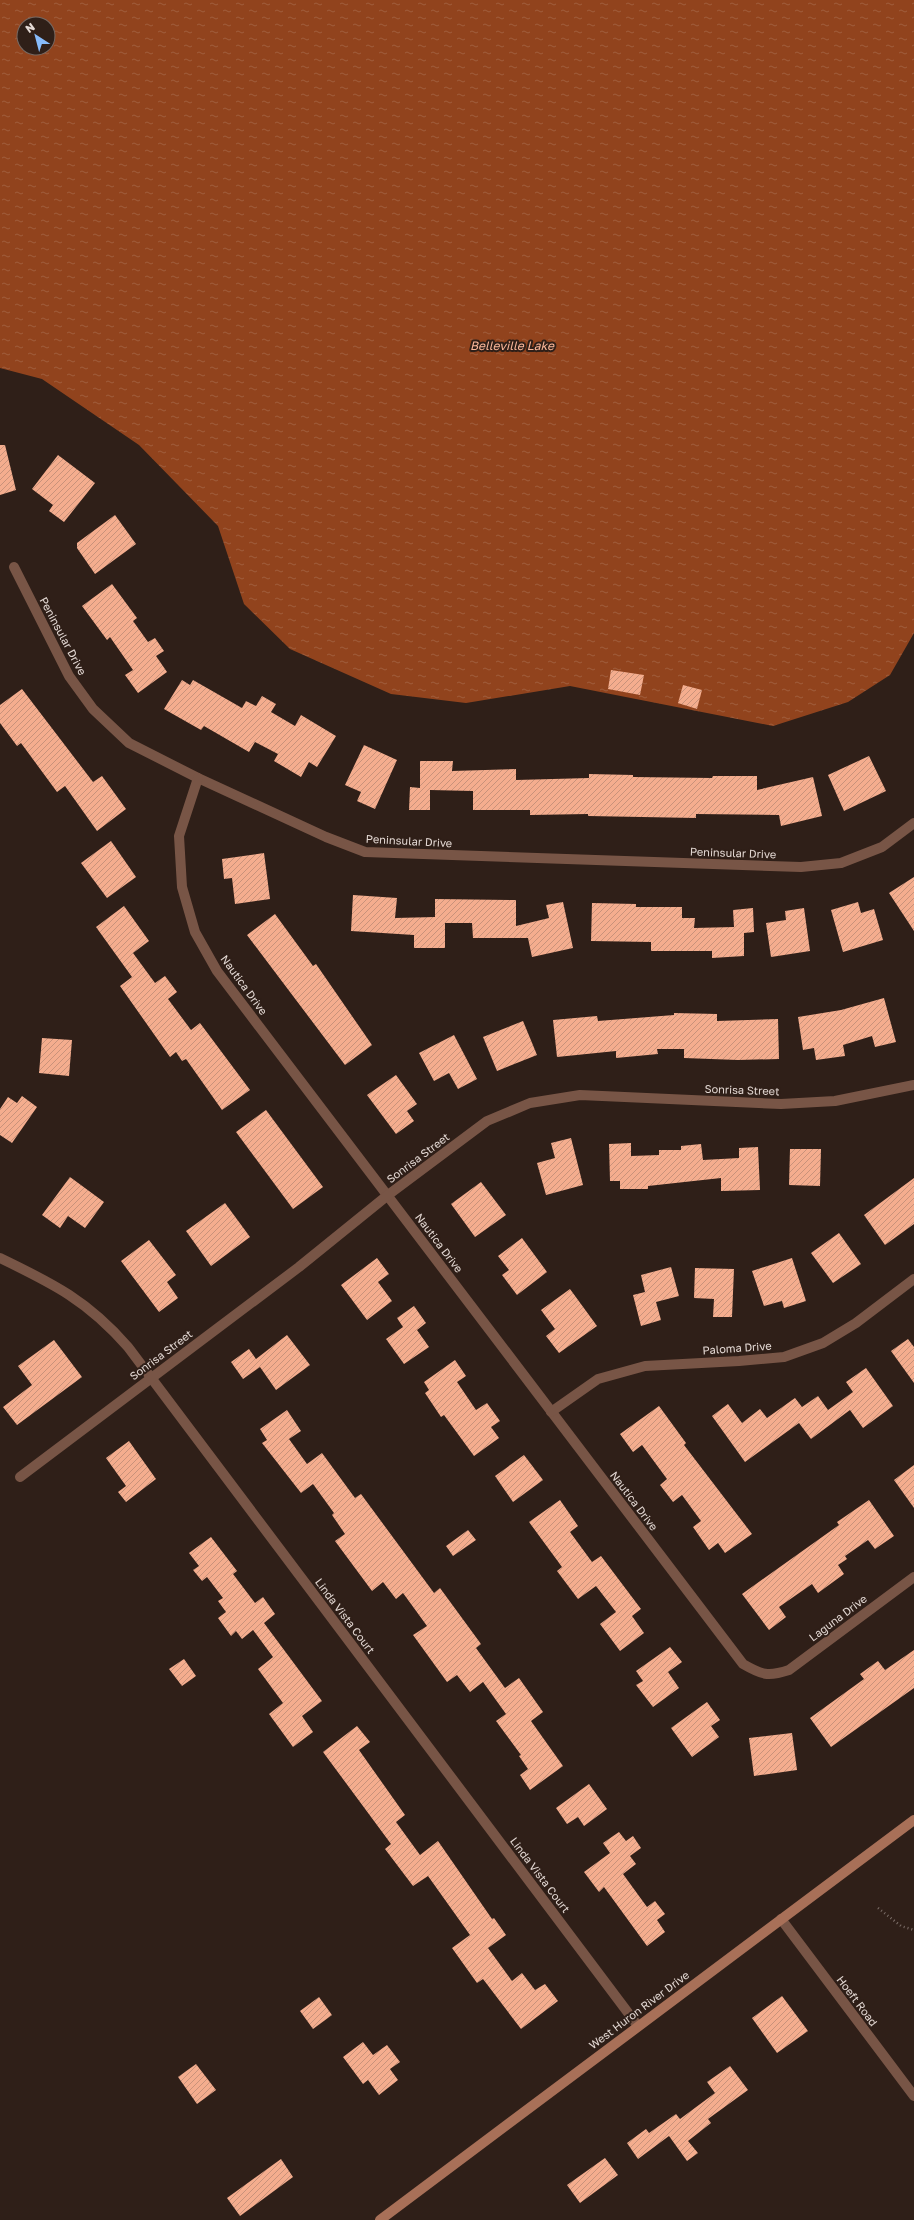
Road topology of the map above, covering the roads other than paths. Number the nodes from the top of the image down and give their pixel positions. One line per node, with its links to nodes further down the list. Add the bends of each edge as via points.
1 (14, 567): 2 (street, Peninsular Drive, via 69,676 93,709 129,743)
2 (198, 778): 3 (street, Peninsular Drive, via 326,838 365,852 801,867 841,863 882,847); 5 (street, Nautica Drive, via 180,836 182,887 196,932 217,971)
3 (914, 823)
4 (914, 1086): 5 (street, Sonrisa Street, via 835,1101 781,1104 580,1095 530,1104 487,1121)
5 (388, 1195): 8 (street, Sonrisa Street, via 299,1267); 9 (street, Nautica Drive)
6 (0, 1258): 8 (street, Linda Vista Court, via 77,1298 114,1331)
7 (914, 1279): 9 (street, Paloma Drive, via 856,1323 823,1343 784,1357 645,1366 598,1379)
8 (151, 1378): 10 (street, Sonrisa Street); 15 (street, Linda Vista Court)
9 (551, 1412): 12 (street, Nautica Drive, via 743,1664 760,1674)
10 (20, 1477)
11 (914, 1577): 12 (street, Laguna Drive, via 789,1670)
12 (775, 1675)
13 (914, 1820): 14 (main road, West Huron River Drive)
14 (781, 1919): 15 (main road, West Huron River Drive); 16 (street, Hoeft Road)
15 (638, 2026): 17 (main road, West Huron River Drive)
16 (914, 2096)
17 (380, 2220)

